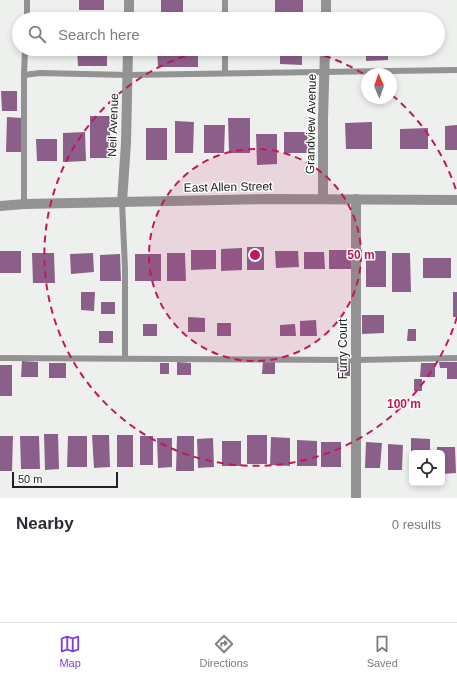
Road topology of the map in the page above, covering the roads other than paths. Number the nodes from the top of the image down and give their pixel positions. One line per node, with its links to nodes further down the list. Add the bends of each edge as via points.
1 (28, 0): 5 (lane)
2 (129, 0): 6 (street)
3 (225, 0): 7 (lane)
4 (326, 0): 8 (street)
5 (27, 12)
6 (129, 12)
7 (225, 12)
8 (326, 12)
9 (25, 56): 16 (lane)
10 (128, 56): 17 (street, Neil Avenue)
11 (225, 56): 15 (lane)
12 (325, 56): 14 (street, Grandview Avenue)
13 (457, 70): 14 (lane)
14 (324, 72): 15 (lane); 18 (street, Grandview Avenue)
15 (225, 73): 17 (lane)
16 (24, 75): 17 (lane); 22 (lane)
17 (128, 75): 21 (street, Neil Avenue)
18 (323, 199): 19 (street, East Allen Street); 21 (street, East Allen Street)
19 (356, 199): 20 (street, East Allen Street); 27 (street, Furry Court)
20 (457, 200)
21 (122, 202): 22 (street, East Allen Street); 25 (lane)
22 (24, 204): 23 (street, East Allen Street)
23 (0, 206)
24 (0, 358): 25 (lane)
25 (125, 358): 27 (lane)
26 (457, 358): 27 (lane)
27 (356, 360): 28 (street, Furry Court)
28 (356, 498)

